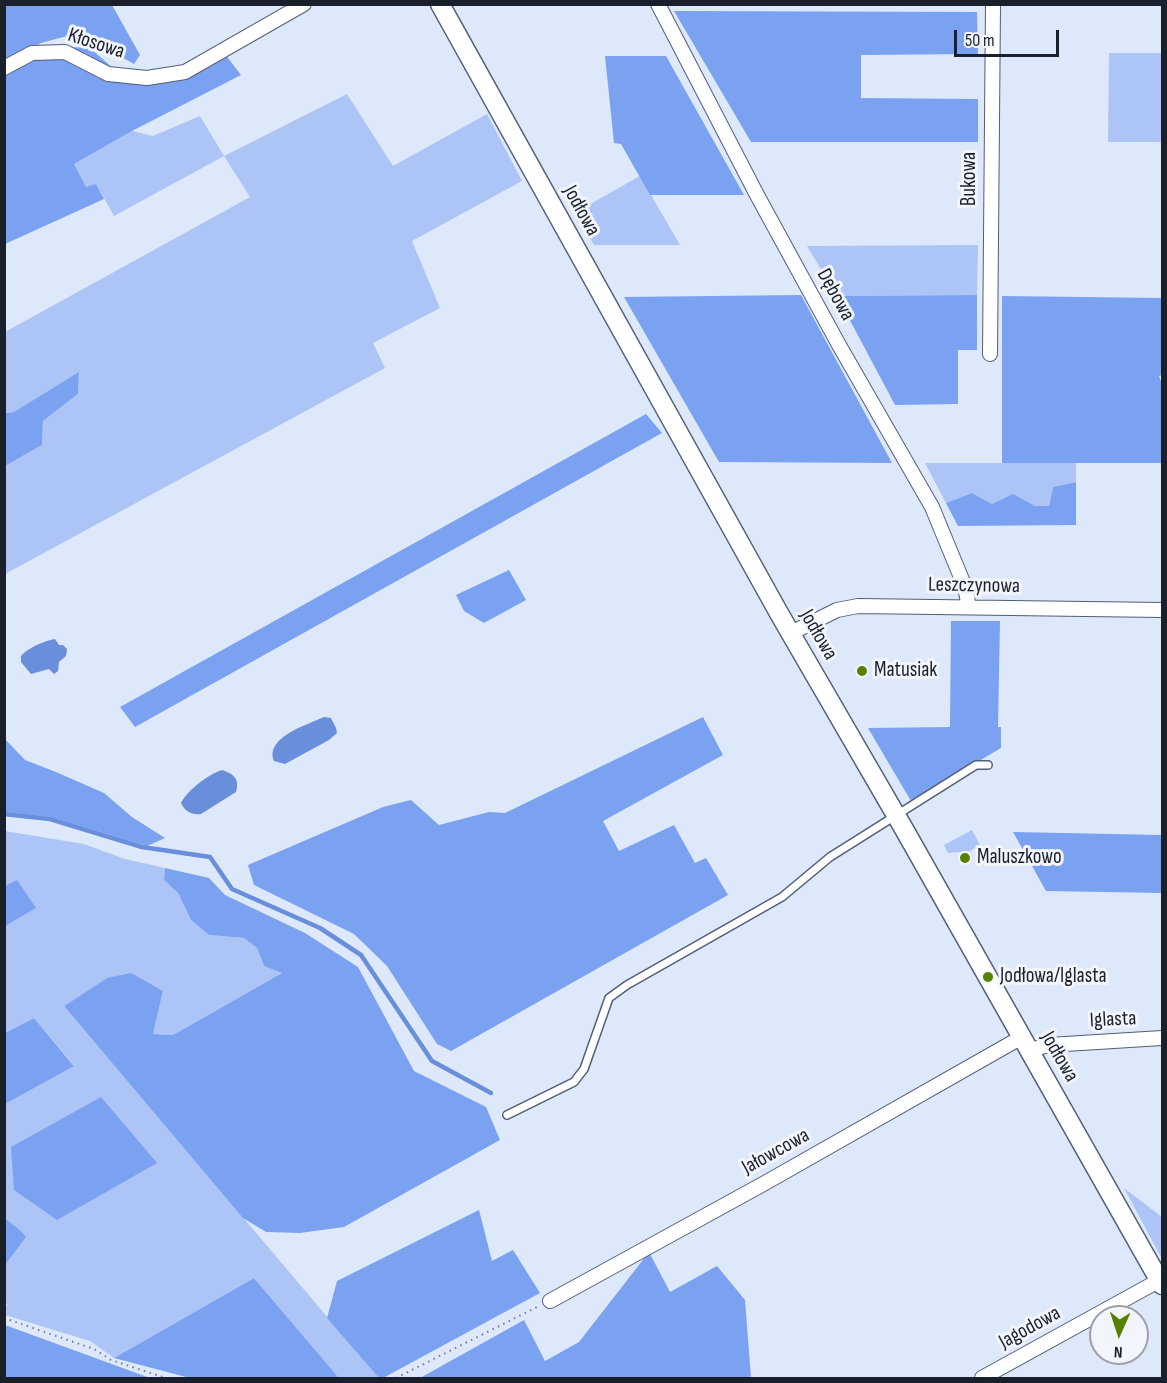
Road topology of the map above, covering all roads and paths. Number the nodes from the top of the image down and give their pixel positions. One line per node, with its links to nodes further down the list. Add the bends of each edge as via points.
1 (304, 4): 5 (street, Kłosowa, via 185,72 147,78 108,74 65,52 32,53)
2 (440, 4): 9 (street, Jodłowa)
3 (658, 4): 7 (street, Dębowa, via 844,355 932,507 965,587)
4 (993, 4): 6 (street, Bukowa)
5 (4, 68)
6 (990, 354)
7 (969, 607): 8 (street, Leszczynowa); 9 (street, Leszczynowa, via 858,606 837,610)
8 (1162, 609)
9 (791, 633): 11 (street, Jodłowa)
10 (988, 765): 11 (lane, via 976,765)
11 (897, 816): 13 (street, Jodłowa); 14 (lane, via 830,857 782,897 609,998 584,1069 574,1082)
12 (1162, 1038): 13 (street, Iglasta)
13 (1026, 1044): 15 (street, Jodłowa); 16 (street, Jałowcowa)
14 (507, 1115)
15 (1161, 1282): 20 (street, Jagodowa)
16 (550, 1301): 19 (path)
17 (4, 1318): 18 (path, via 94,1348 111,1360)
18 (166, 1378)
19 (396, 1378)
20 (982, 1378)

